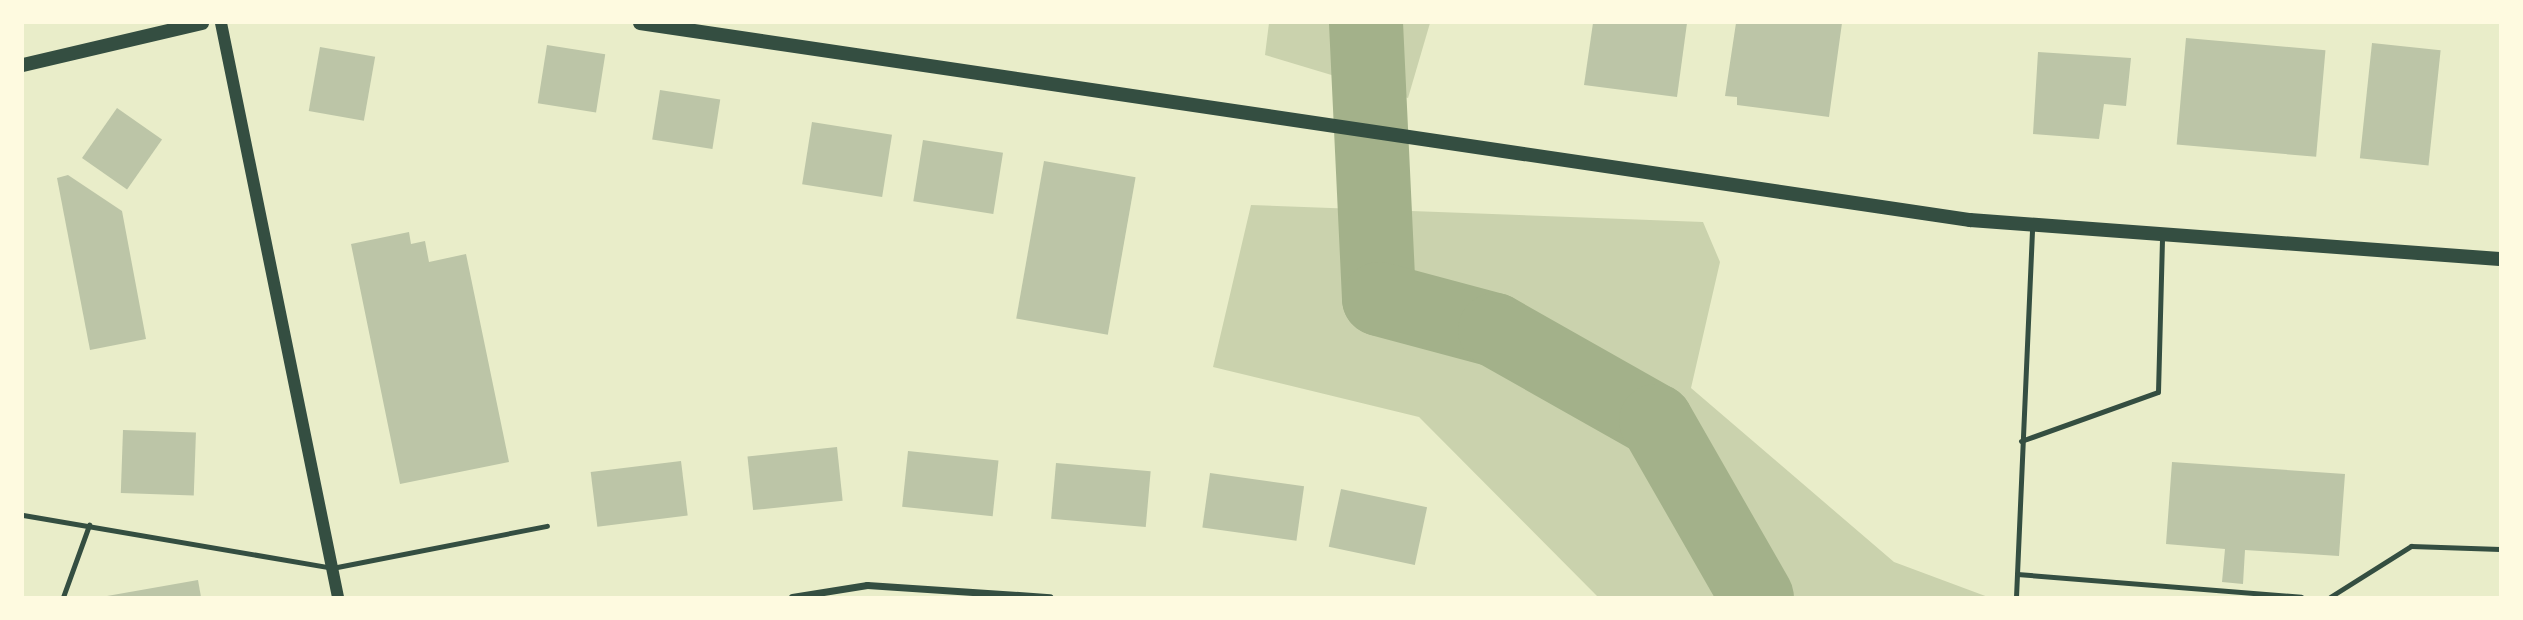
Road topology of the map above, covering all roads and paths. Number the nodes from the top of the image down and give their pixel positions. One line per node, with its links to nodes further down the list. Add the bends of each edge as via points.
1 (202, 23): 4 (main road)
2 (221, 23): 13 (street)
3 (640, 23): 5 (main road, via 1496,151)
4 (23, 65)
5 (2032, 225): 6 (main road); 8 (lane)
6 (2162, 235): 7 (main road); 8 (lane, via 2158,393)
7 (2500, 260)
8 (2021, 441): 14 (lane)
9 (23, 515): 10 (lane)
10 (89, 525): 13 (lane); 15 (lane)
11 (547, 526): 13 (lane)
12 (2500, 549): 22 (lane, via 2411,546)
13 (332, 568): 16 (street)
14 (2017, 574): 20 (lane); 21 (lane)
15 (62, 597)
16 (338, 597)
17 (792, 597): 18 (street)
18 (803, 597): 19 (street, via 867,585)
19 (1049, 597)
20 (2016, 597)
21 (2301, 597)
22 (2330, 597)

